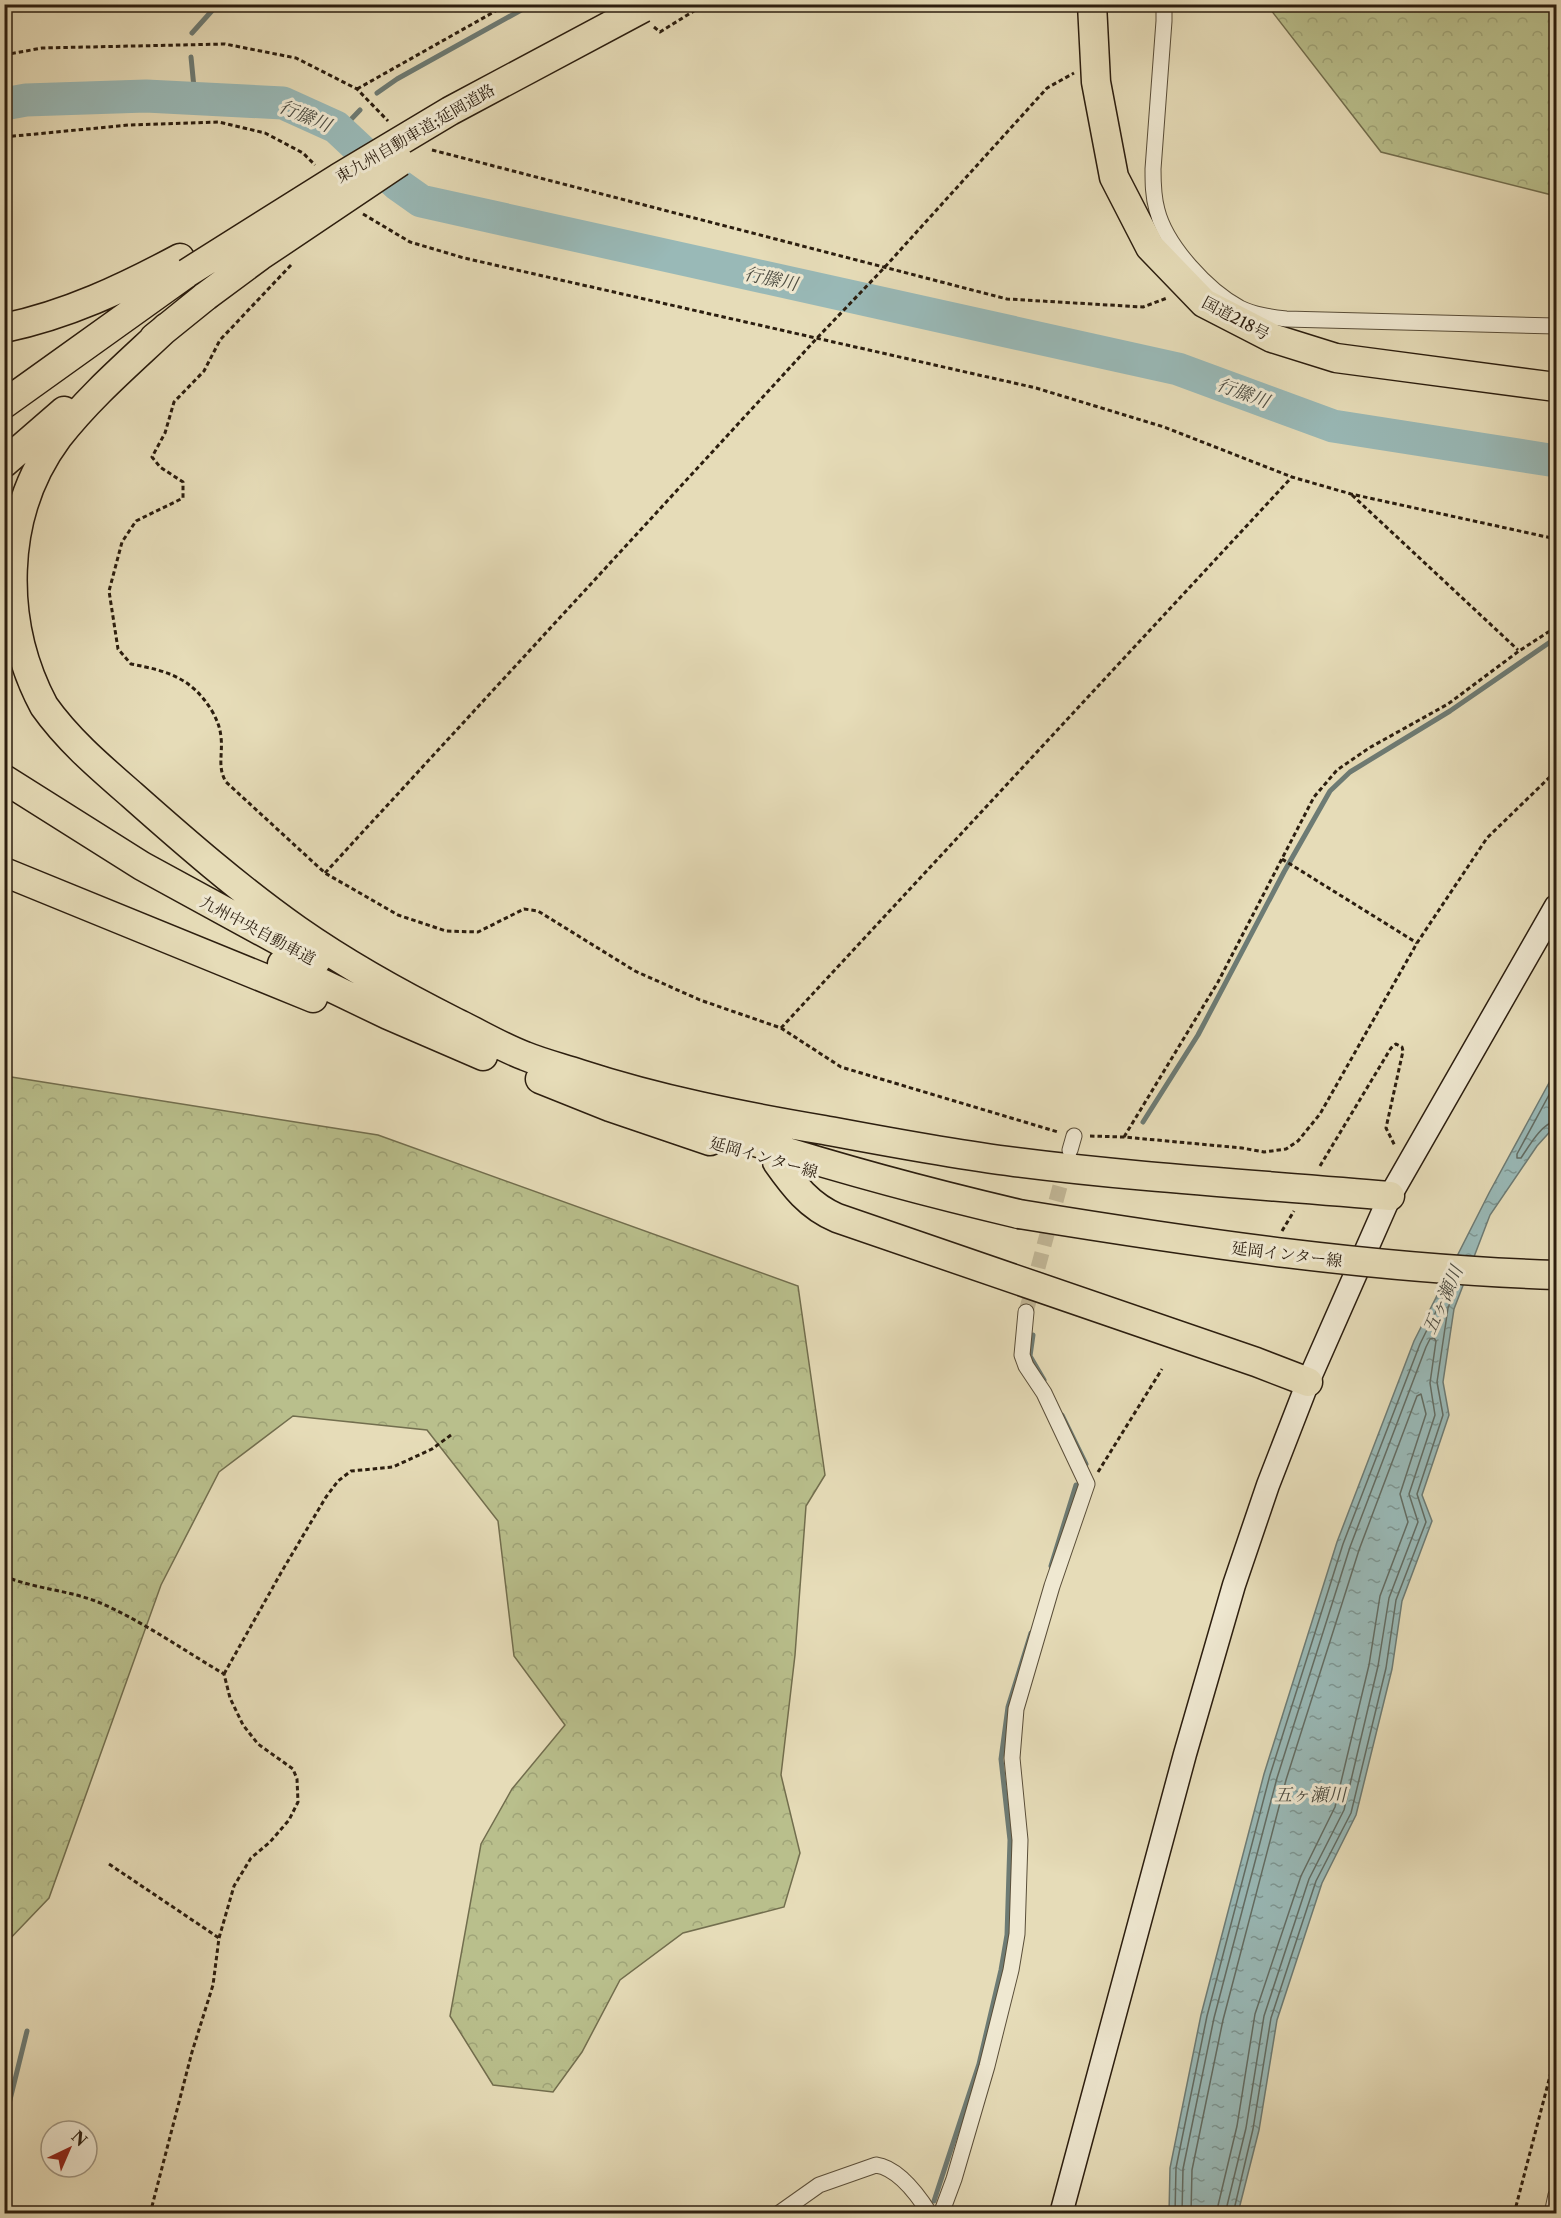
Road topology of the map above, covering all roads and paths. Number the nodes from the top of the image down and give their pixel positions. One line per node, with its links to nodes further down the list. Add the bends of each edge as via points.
1 (508, 4): 6 (path)
2 (1092, 4): 5 (highway, 国道218号)
3 (1164, 4): 14 (street, 国道218号, via 1153,191 1165,230 1179,252 1216,291 1258,315 1286,319)
4 (646, 6): 11 (highway, 東九州自動車道;延岡道路, bridge, via 439,117); 15 (highway, bridge, via 327,210)
5 (1095, 65): 12 (path, via 1047,88); 13 (highway, 国道218号, via 1114,177 1150,247)
6 (357, 89)
7 (4, 137): 8 (path, via 129,125 219,122 265,133 303,153)
8 (316, 166)
9 (354, 209): 17 (path, via 410,242 464,258)
10 (297, 258): 31 (path, via 220,340 204,371 174,402 165,433 152,457 183,482 183,498 136,521 122,542 109,591 118,649 131,664 162,670 185,681 203,697 220,726 220,772 226,782)
11 (184, 265): 16 (highway, via 67,310); 19 (highway, 東九州自動車道;延岡道路); 20 (highway, 東九州自動車道;延岡道路)
12 (884, 268): 13 (path, via 1007,299 1143,307 1168,298); 17 (path)
13 (1185, 285): 18 (highway, 国道218号, via 1204,303 1272,338 1335,358)
14 (1557, 326)
15 (168, 327): 21 (highway); 35 (highway, via 98,392 59,435 19,505 7,553 6,606 10,632 29,681 64,731 94,760 254,898 361,971)
16 (4, 328)
17 (818, 337): 22 (path, via 1046,391 1164,427); 31 (path)
18 (1557, 387)
19 (4, 388)
20 (4, 404)
21 (4, 463)
22 (1292, 477): 23 (path); 34 (path)
23 (1351, 494): 24 (path); 26 (path)
24 (1557, 539)
25 (1556, 628): 26 (path)
26 (1519, 651): 29 (path, via 1448,704 1337,770 1314,797)
27 (1557, 771): 33 (path, via 1487,838)
28 (7, 786): 35 (highway, 九州中央自動車道, via 269,937)
29 (1282, 859): 33 (path); 36 (path, via 1218,982)
30 (4, 872): 35 (highway, via 391,1029)
31 (325, 873): 34 (path, via 399,915 446,931 478,932 524,909 538,911 635,971 700,1000)
32 (1557, 906): 38 (street)
33 (1417, 943): 36 (path, via 1320,1114 1298,1141 1286,1149 1264,1152)
34 (781, 1028): 36 (path, via 841,1067 1072,1143)
35 (521, 1063): 37 (highway, 延岡インター線, via 610,1107); 40 (highway, via 706,1109 923,1148 1102,1172); 42 (highway, 延岡インター線, via 781,1151)
36 (1124, 1137)
37 (777, 1162): 42 (highway, 延岡インター線); 47 (highway, via 808,1202 822,1212)
38 (1407, 1167): 39 (path, via 1386,1128 1403,1051 1396,1044); 40 (street)
39 (1318, 1170)
40 (1390, 1196): 47 (street)
41 (1294, 1210): 43 (path, via 1282,1230)
42 (1019, 1214): 44 (highway, 延岡インター線, bridge, via 1326,1259)
43 (1286, 1237)
44 (1557, 1275)
45 (1026, 1311): 49 (street, via 1022,1354 1026,1366 1044,1393)
46 (1162, 1369): 49 (path, via 1098,1473)
47 (1308, 1382): 60 (street, via 1234,1585)
48 (451, 1435): 51 (path, via 432,1449 393,1467 351,1472 338,1481 287,1561)
49 (1087, 1484): 59 (street, via 1016,1709 1012,1758 1020,1840 1011,1970 987,2066)
50 (4, 1576): 51 (path, via 98,1602)
51 (224, 1674): 53 (path, via 243,1725 258,1743 293,1769 298,1802 289,1820 250,1858 241,1873)
52 (109, 1864): 53 (path)
53 (219, 1938): 56 (path, via 213,1985)
54 (1557, 2053): 61 (path)
55 (1557, 2195): 62 (street)
56 (150, 2214)
57 (778, 2214): 58 (street, via 819,2185 876,2165 884,2166 904,2181)
58 (930, 2214)
59 (941, 2214)
60 (1061, 2214)
61 (1514, 2214)
62 (1552, 2214)

